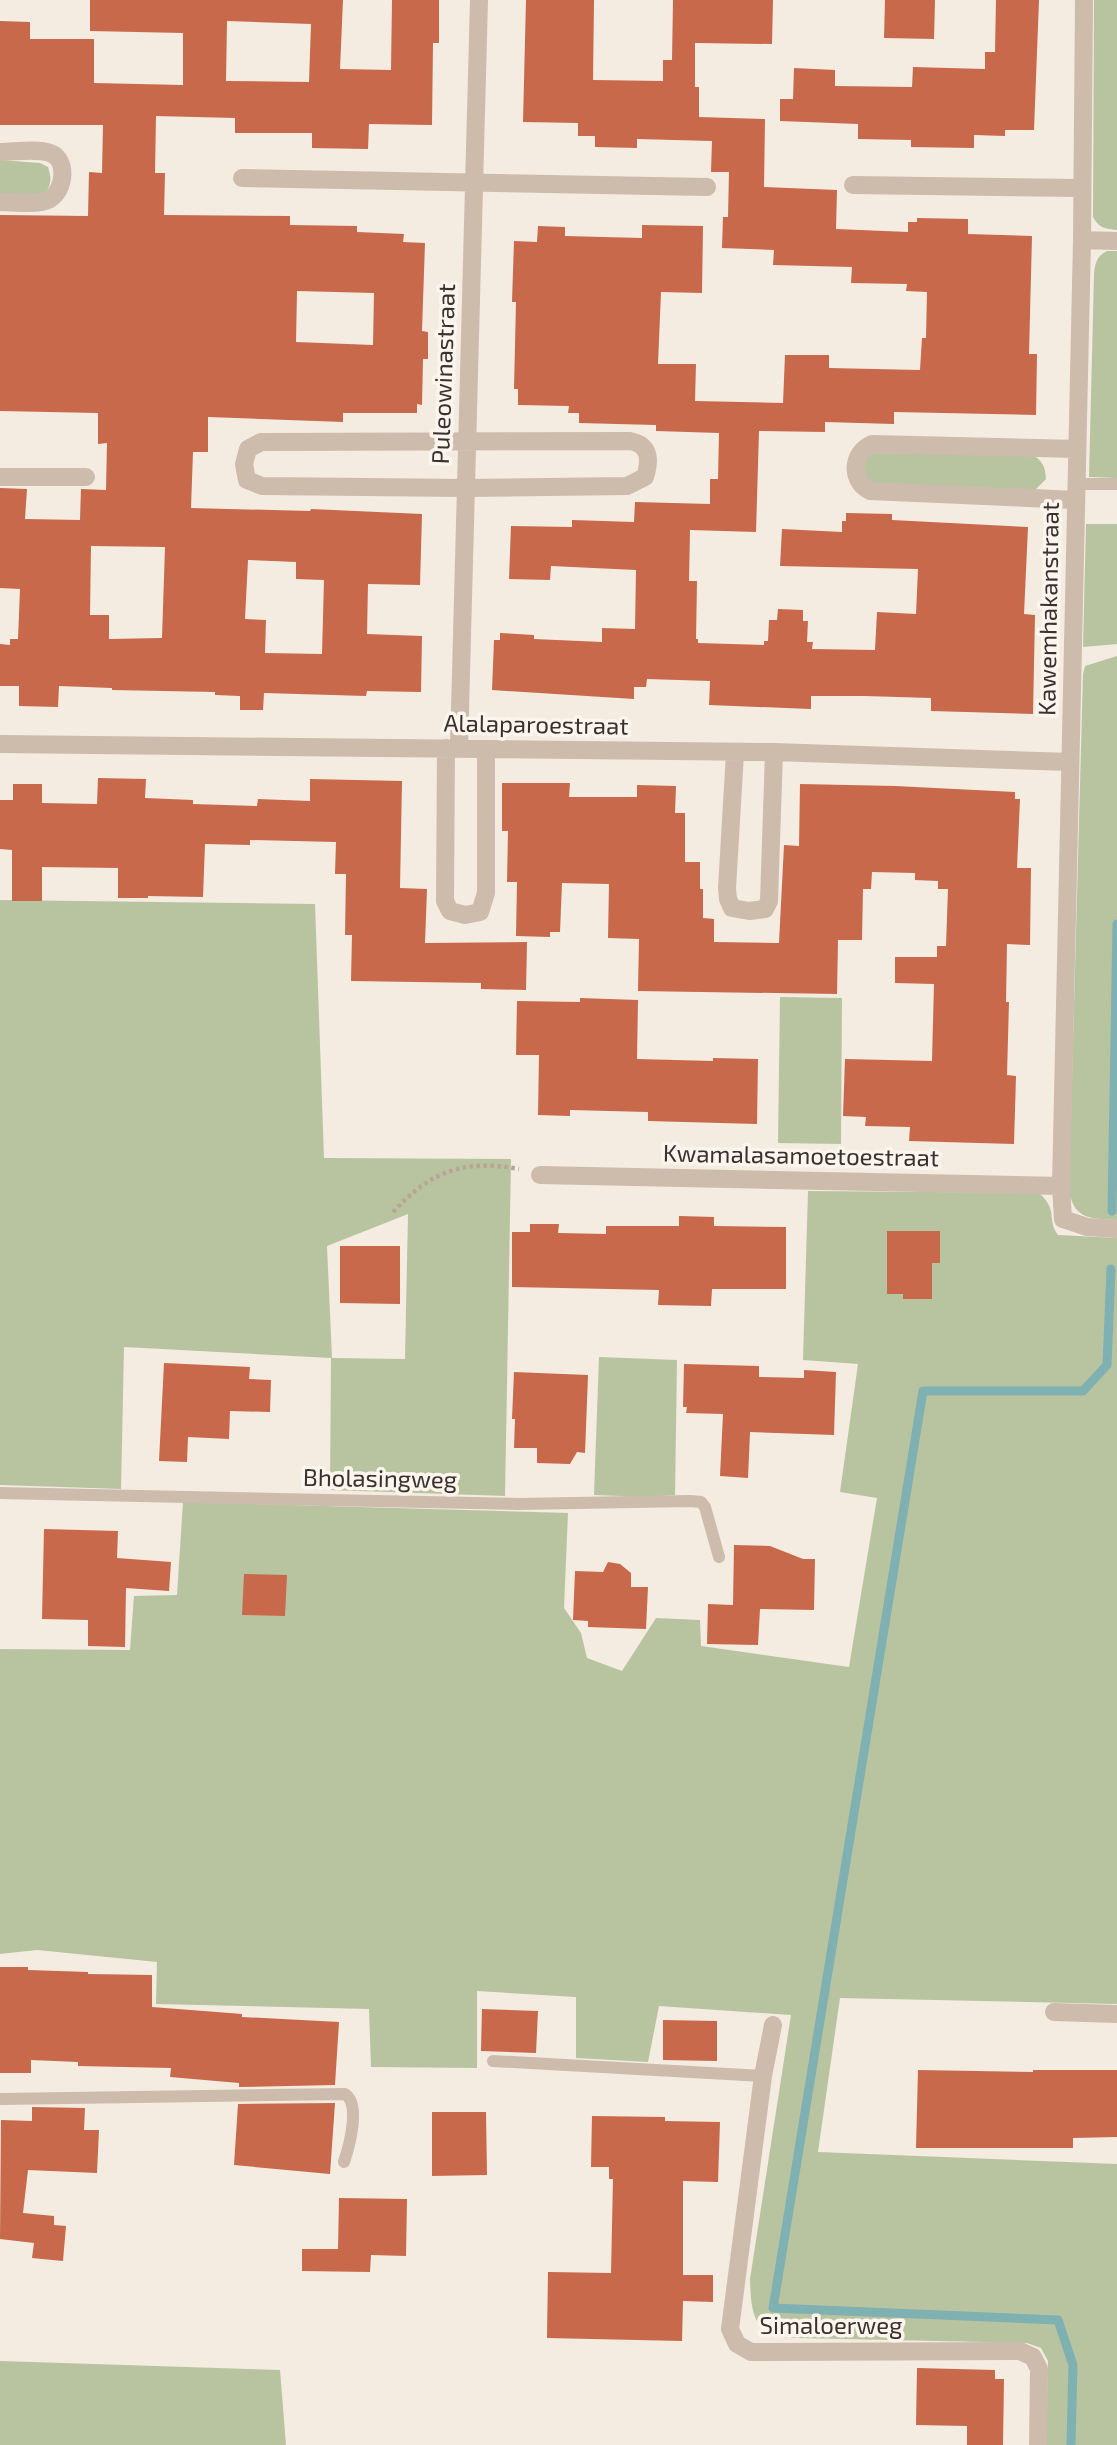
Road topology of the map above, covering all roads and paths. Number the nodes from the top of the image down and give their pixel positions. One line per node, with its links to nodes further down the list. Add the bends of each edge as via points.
1 (479, 0): 5 (street, Puleowinastraat)
2 (1084, 0): 8 (street, Kawemhakanstraat)
3 (0, 152): 9 (street, via 52,153 59,159 63,175 50,199)
4 (242, 177): 5 (street)
5 (474, 184): 7 (street); 12 (street, Puleowinastraat)
6 (853, 185): 8 (street)
7 (707, 187)
8 (1082, 188): 10 (street, Kawemhakanstraat)
9 (0, 202)
10 (1082, 240): 11 (street); 13 (street, Kawemhakanstraat)
11 (1117, 241)
12 (466, 443): 17 (street, Puleowinastraat); 17 (street, via 630,441 646,449 650,462 645,477 627,486); 17 (street, via 261,443 248,449 244,464 247,480 262,486)
13 (1077, 449): 18 (street, Kawemhakanstraat); 18 (street, via 872,444 857,456 856,468 856,479 870,491)
14 (0, 477): 15 (street)
15 (86, 477)
16 (1117, 484): 18 (lane)
17 (465, 488): 20 (street, Puleowinastraat)
18 (1076, 492): 24 (street, Kawemhakanstraat)
19 (0, 744): 20 (street, Alalaparoestraat)
20 (453, 748): 21 (street, Alalaparoestraat); 21 (street, Puleowinastraat, via 445,901 450,911 465,915 480,912 486,893)
21 (485, 749): 23 (street, Alalaparoestraat)
22 (774, 752): 23 (street, Alalaparoestraat); 23 (street, via 769,901 765,909 749,912 733,908 727,888); 24 (street, Alalaparoestraat)
23 (735, 753)
24 (1070, 761): 26 (street, Kawemhakanstraat)
25 (540, 1175): 26 (street, Kwamalasamoetoestraat); 27 (path, via 490,1166 447,1171 427,1181)
26 (1061, 1186): 28 (street, Kawemhakanstraat, via 1063,1219)
27 (393, 1212)
28 (1117, 1229)
29 (0, 1493): 30 (lane, Bholasingweg, via 518,1504 690,1501 705,1507)
30 (719, 1557)
31 (1054, 2012): 32 (street)
32 (1117, 2014)
33 (774, 2025): 35 (street, Simaloerweg)
34 (493, 2061): 35 (lane)
35 (763, 2076): 38 (street, Simaloerweg, via 730,2329 737,2344 751,2352 1020,2350 1033,2357 1039,2369)
36 (0, 2099): 37 (lane, via 345,2094 354,2106)
37 (344, 2162)
38 (1038, 2445)

